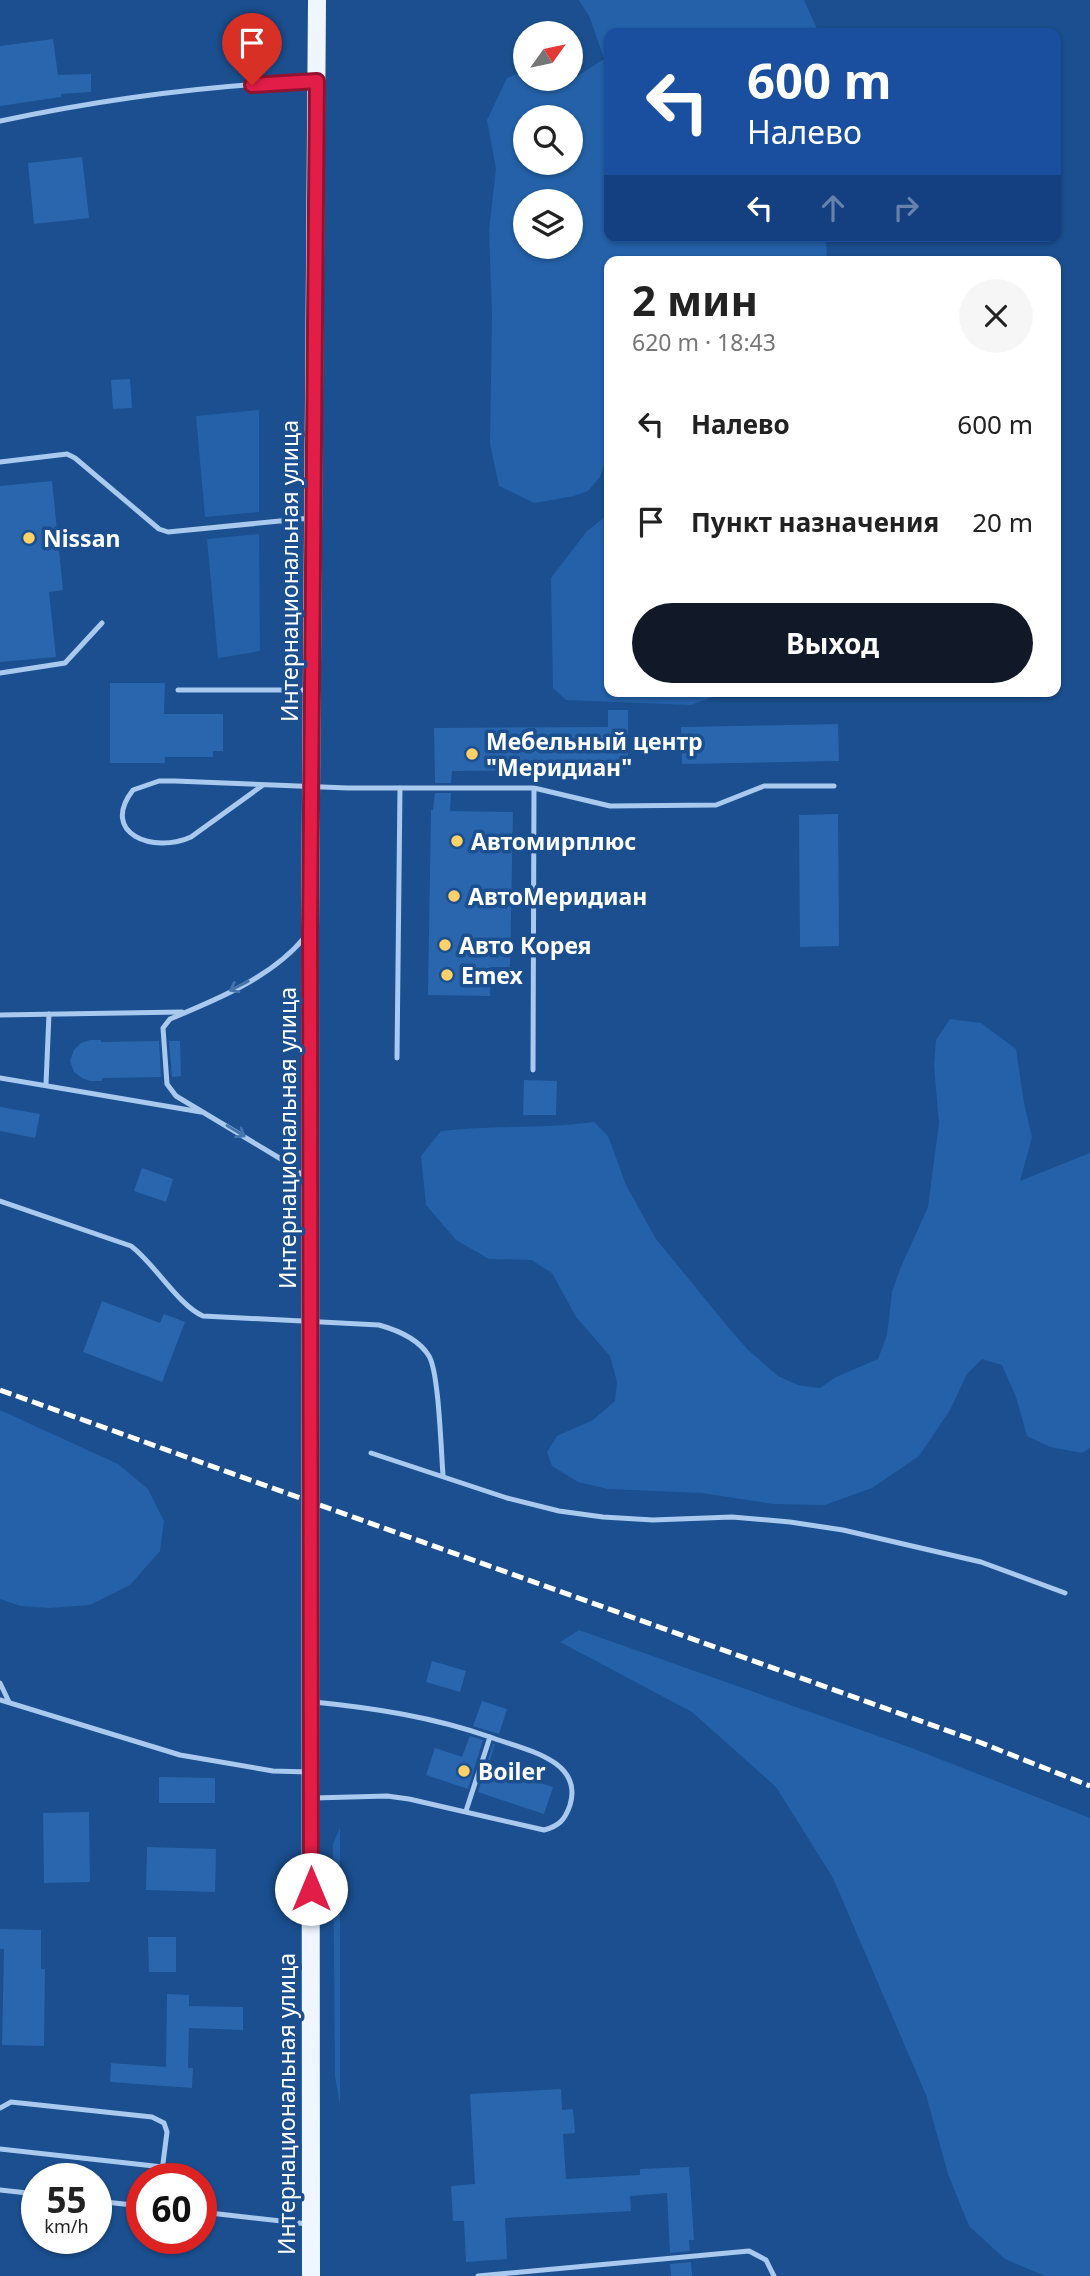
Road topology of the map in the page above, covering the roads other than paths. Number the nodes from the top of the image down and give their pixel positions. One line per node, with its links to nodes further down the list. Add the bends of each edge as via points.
1 (317, 0): 2 (main road, Интернациональная улица)
2 (317, 81): 3 (lane, via 123,98); 5 (main road, Интернациональная улица)
3 (0, 121)
4 (0, 462): 5 (lane, via 67,454 168,532)
5 (314, 517): 9 (main road, Интернациональная улица)
6 (102, 623): 7 (lane, via 65,663)
7 (0, 673)
8 (178, 690): 9 (lane)
9 (313, 690): 12 (main road, Интернациональная улица)
10 (263, 785): 10 (lane, via 180,842 148,843 138,839 123,821 123,807 133,790 159,781); 12 (lane)
11 (834, 786): 14 (lane, via 764,786 716,805 610,806)
12 (312, 787): 13 (lane); 15 (main road, Интернациональная улица)
13 (400, 789): 14 (lane); 19 (lane)
14 (534, 789): 20 (lane)
15 (310, 930): 16 (lane, one-way to 16, via 274,967); 24 (main road, Интернациональная улица)
16 (188, 1012): 17 (lane); 23 (lane, via 170,1019 163,1028 167,1084 176,1096)
17 (50, 1014): 18 (lane); 22 (lane)
18 (0, 1015)
19 (397, 1058)
20 (533, 1070)
21 (0, 1079): 22 (lane)
22 (46, 1084): 23 (lane)
23 (205, 1113): 24 (lane, one-way to 24, via 286,1162)
24 (312, 1184): 26 (main road, Интернациональная улица)
25 (0, 1201): 26 (lane, via 131,1246 203,1316)
26 (311, 1323): 28 (lane, via 386,1327 406,1335 429,1356 435,1373); 33 (main road, Интернациональная улица)
27 (371, 1453): 28 (lane)
28 (443, 1475): 29 (lane, via 559,1511 653,1520 732,1517 843,1530 981,1562)
29 (1065, 1593)
30 (0, 1683): 32 (lane)
31 (0, 1700): 32 (lane)
32 (9, 1702): 35 (lane, via 180,1755 273,1771)
33 (311, 1702): 34 (lane, via 419,1716); 35 (main road, Интернациональная улица)
34 (490, 1737): 37 (lane); 37 (lane, via 562,1767 572,1786 567,1814 544,1830)
35 (312, 1772): 36 (main road, Интернациональная улица)
36 (311, 1798): 37 (lane, via 387,1796); 45 (main road, Интернациональная улица)
37 (466, 1811)
38 (0, 2108): 41 (lane, via 10,2102 152,2117 164,2123 167,2132)
39 (0, 2149): 40 (lane)
40 (127, 2163)
41 (163, 2163)
42 (0, 2190): 43 (lane)
43 (21, 2192)
44 (217, 2214): 45 (lane)
45 (311, 2225): 46 (main road, Интернациональная улица)
46 (311, 2276)
47 (478, 2276): 48 (lane, via 749,2251 766,2260)
48 (774, 2276)

